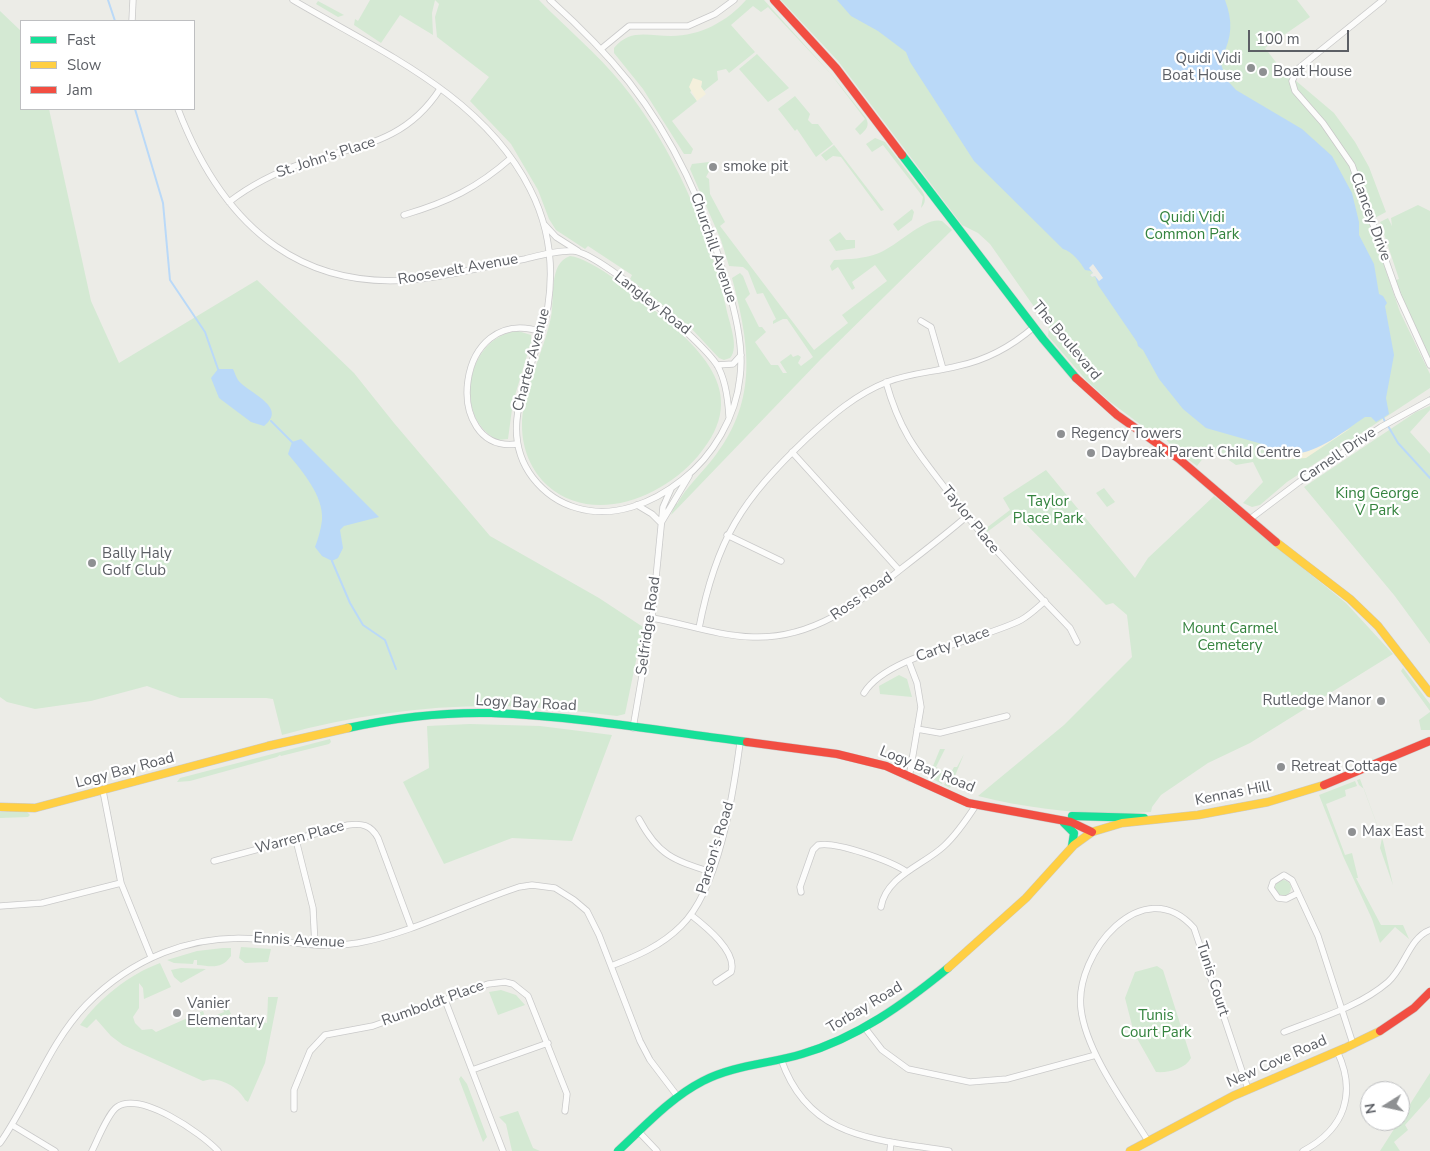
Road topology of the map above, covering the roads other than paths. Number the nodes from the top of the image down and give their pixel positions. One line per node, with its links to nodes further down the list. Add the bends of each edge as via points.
1 (133, 0): 7 (street)
2 (293, 0): 9 (street, Charter Avenue)
3 (550, 0): 8 (street, Churchill Avenue)
4 (734, 0): 8 (street, via 715,14 688,26 629,26)
5 (774, 0): 18 (main road, The Boulevard, via 852,87)
6 (1383, 0): 22 (street, Clancey Drive, via 1299,68 1292,81 1295,91 1323,123 1352,165 1398,295)
7 (132, 20)
8 (601, 49): 20 (street, Churchill Avenue, via 656,120 695,192 722,266 733,305)
9 (440, 89): 11 (street, Charter Avenue, via 484,125); 12 (street, St. John's Place, via 416,117 382,140 286,170 263,180)
10 (178, 110): 12 (street, Roosevelt Avenue, via 206,171)
11 (512, 158): 13 (street, via 471,190 430,208); 14 (street, Charter Avenue, via 530,189)
12 (229, 202): 16 (street, Roosevelt Avenue, via 264,238 293,258 315,268 366,280 406,282)
13 (404, 215)
14 (543, 222): 15 (street, Langley Road, via 556,237); 16 (street, Charter Avenue)
15 (579, 252): 16 (street); 21 (street, Langley Road, via 660,308 696,340)
16 (550, 254): 19 (street, Charter Avenue, via 549,297)
17 (921, 321): 23 (street, via 931,326)
18 (1034, 327): 23 (street, via 994,354); 33 (main road, The Boulevard, via 1087,389 1122,419 1202,477)
19 (542, 332): 27 (street, Charter Avenue, via 517,414); 27 (street, via 519,328 492,336 479,350 470,368 468,403 479,430 485,437 502,445)
20 (741, 355): 21 (street, via 733,364); 26 (street, Churchill Avenue, via 739,387)
21 (717, 365): 26 (street, Langley Road, via 726,387)
22 (1430, 365)
23 (943, 369): 24 (street)
24 (886, 382): 28 (street, via 852,400); 32 (street, Taylor Place, via 910,442)
25 (1429, 399): 33 (street, Carnell Drive, via 1380,427)
26 (729, 418): 29 (street, Churchill Avenue, via 718,440)
27 (517, 444): 31 (street, Charter Avenue, via 532,477 559,501 578,509 601,512)
28 (792, 452): 35 (street, via 770,474); 37 (street)
29 (692, 473): 30 (street, Charter Avenue); 34 (street, Selfridge Road)
30 (674, 486): 31 (street, Charter Avenue); 34 (street, Selfridge Road, via 664,502)
31 (637, 505): 34 (street)
32 (966, 517): 37 (street, Ross Road); 38 (street, Taylor Place)
33 (1250, 519): 44 (main road, The Boulevard, via 1363,611)
34 (661, 523): 39 (street, Selfridge Road)
35 (727, 535): 36 (street); 40 (street, via 712,569)
36 (781, 561)
37 (899, 570): 40 (street, Ross Road, via 846,611 802,631 755,637)
38 (1045, 601): 41 (street, Taylor Place, via 1070,628); 42 (street, Carty Place, via 1011,624)
39 (652, 618): 40 (street, Ross Road); 46 (street, Selfridge Road)
40 (699, 628)
41 (1077, 642)
42 (909, 662): 43 (street, Carty Place, via 871,682); 47 (street, via 920,696)
43 (864, 693)
44 (1430, 693)
45 (1007, 716): 47 (street, via 940,733)
46 (632, 728): 49 (main road, Logy Bay Road); 51 (main road, Logy Bay Road, via 490,713 390,720 268,746)
47 (918, 729): 50 (street)
48 (1430, 741): 58 (main road, Kennas Hill, via 1284,798 1194,816)
49 (740, 743): 50 (main road, Logy Bay Road, via 862,759 886,766); 63 (street, Parson's Road, via 729,810)
50 (909, 778): 52 (main road, Logy Bay Road)
51 (103, 791): 53 (main road, Logy Bay Road, via 36,808); 65 (street)
52 (976, 805): 55 (main road, Logy Bay Road); 64 (street, via 946,845)
53 (0, 807)
54 (1072, 816): 55 (main road, Logy Bay Road); 58 (main road, Logy Bay Road, via 1131,816); 59 (main road, via 1090,823)
55 (1048, 817): 57 (main road, Logy Bay Road)
56 (640, 819): 63 (street, via 651,840 662,851)
57 (1060, 820): 59 (main road, Logy Bay Road); 61 (main road, via 1074,831 1076,838)
58 (1152, 820): 59 (main road, Kennas Hill)
59 (1092, 832): 61 (main road, Torbay Road)
60 (296, 840): 62 (street, Warren Place); 71 (street, Warren Place, via 348,825 369,827 378,838); 73 (street, via 313,908)
61 (1071, 849): 80 (main road, Torbay Road, via 992,930 921,989)
62 (214, 861)
63 (711, 872): 70 (street, Parson's Road)
64 (907, 872): 66 (street, via 896,864 864,854 830,844 818,845 810,857); 69 (street, via 886,891)
65 (121, 884): 68 (street, via 42,903); 74 (street)
66 (801, 892)
67 (1298, 893): 67 (street, via 1286,899 1278,898 1271,888 1278,877 1289,877); 79 (street, via 1318,936)
68 (0, 906)
69 (882, 907)
70 (691, 916): 75 (street, Parson's Road, via 655,947); 76 (street, via 715,936 729,955 733,969)
71 (411, 926): 73 (street, Ennis Avenue, via 360,942); 75 (street, Ennis Avenue, via 519,887 548,887 567,894 587,911)
72 (1430, 930): 79 (street, via 1416,939 1404,963 1388,982)
73 (315, 945): 74 (street, Ennis Avenue, via 255,938 217,939)
74 (151, 957): 92 (street, Ennis Avenue, via 110,982 72,1021)
75 (611, 966): 89 (street, Ennis Avenue, via 640,1041)
76 (716, 982)
77 (1430, 992): 83 (main road, New Cove Road, via 1405,1015)
78 (445, 1000): 82 (street, Rumboldt Place, via 488,984 513,984 528,996); 87 (street); 90 (street, Rumboldt Place, via 373,1026 332,1033 318,1040 294,1090)
79 (1341, 1009): 81 (street); 83 (street)
80 (864, 1028): 85 (street, via 882,1050 908,1069 970,1082 1007,1079); 86 (main road, Torbay Road, via 827,1046)
81 (1284, 1032)
82 (548, 1043): 87 (street); 91 (street, Rumboldt Place, via 567,1094)
83 (1353, 1044): 84 (main road, New Cove Road)
84 (1337, 1051): 88 (main road, New Cove Road); 106 (street, via 1346,1076 1345,1105 1327,1135)
85 (1096, 1055): 88 (street, Tunis Court, via 1080,1008 1083,981 1090,962 1100,944 1120,923 1139,912 1162,909 1187,920 1199,939); 94 (street, Tunis Court)
86 (781, 1059): 89 (main road, Torbay Road, via 707,1079); 95 (street, via 795,1091 822,1118 864,1138)
87 (472, 1070): 100 (street)
88 (1248, 1089): 94 (main road, New Cove Road)
89 (678, 1097): 93 (main road, Torbay Road)
90 (294, 1109)
91 (564, 1111)
92 (12, 1125): 96 (street, Ennis Avenue); 97 (street)
93 (639, 1132): 101 (main road, Torbay Road); 102 (street)
94 (1148, 1141): 105 (main road, New Cove Road)
95 (891, 1142): 103 (street); 104 (street)
96 (0, 1143)
97 (55, 1151)
98 (92, 1151): 99 (street, via 113,1111 133,1103 174,1118)
99 (218, 1151)
100 (503, 1151)
101 (618, 1151)
102 (657, 1151)
103 (890, 1151)
104 (949, 1151)
105 (1130, 1151)
106 (1303, 1151)

